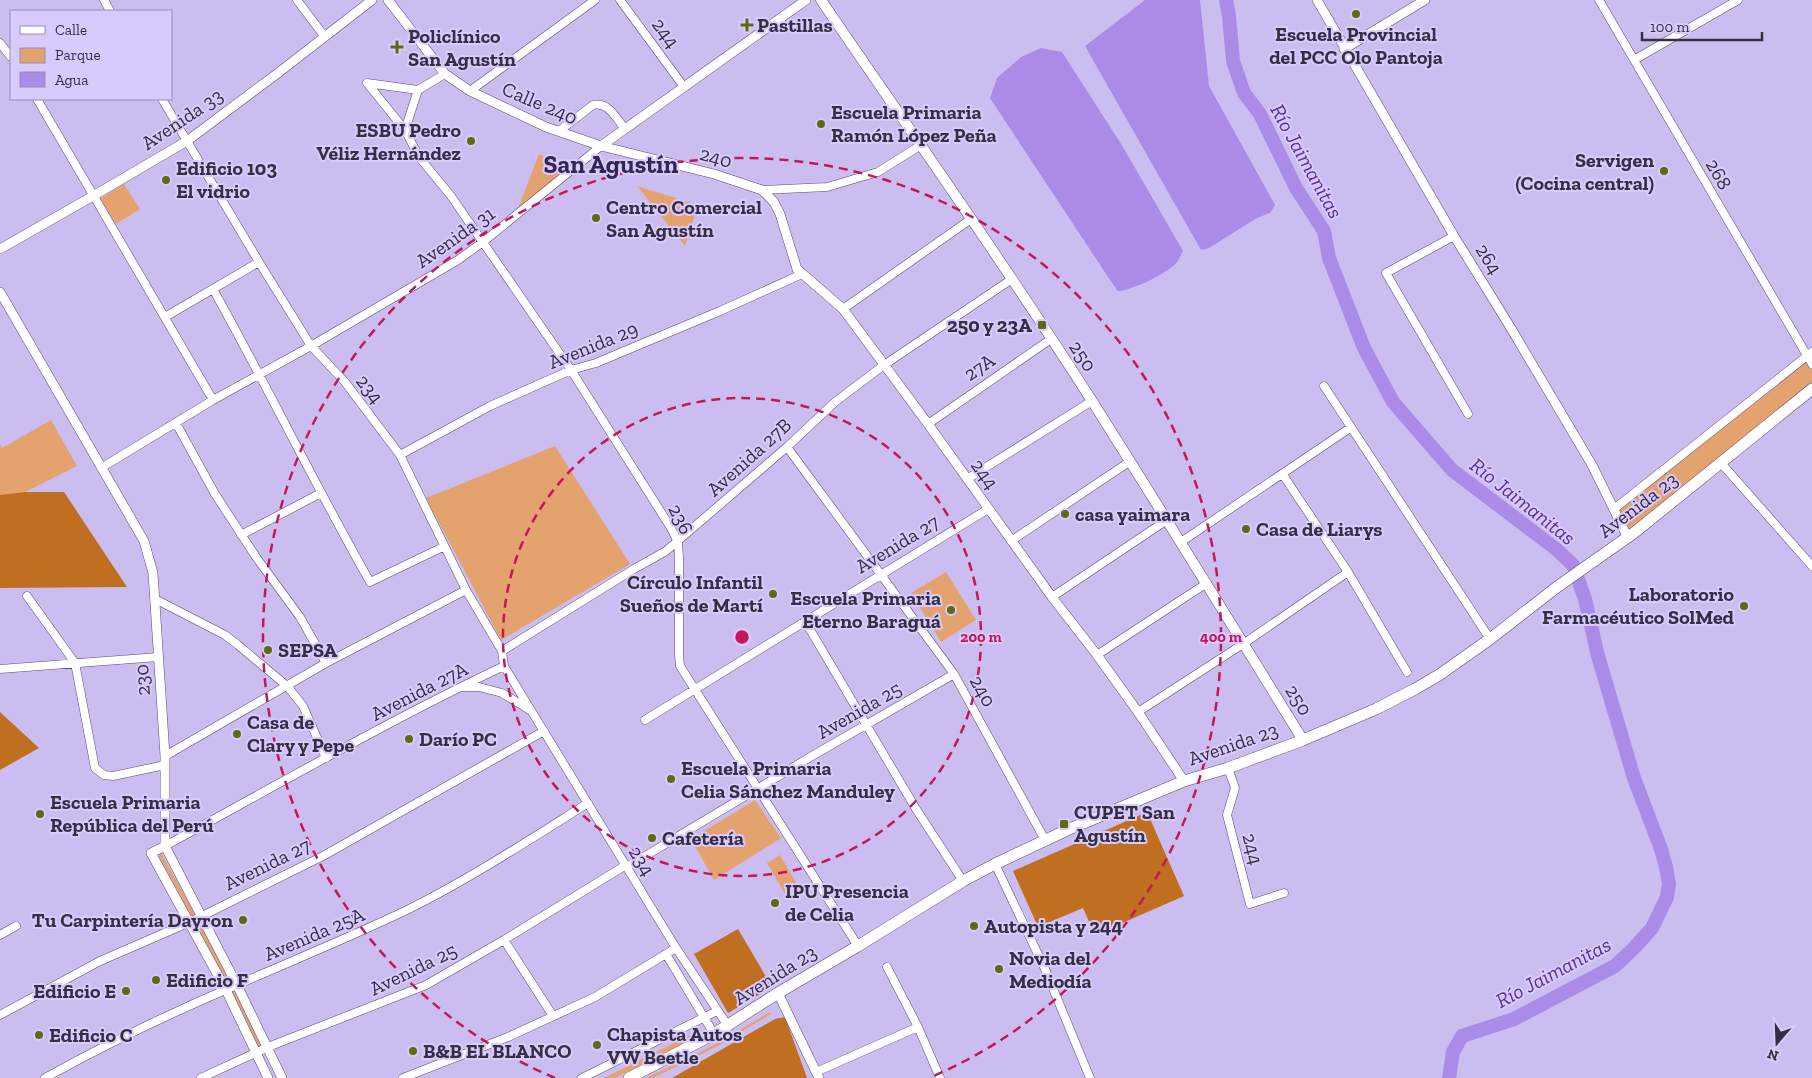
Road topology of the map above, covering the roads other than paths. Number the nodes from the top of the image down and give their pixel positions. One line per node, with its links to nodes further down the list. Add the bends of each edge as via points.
1 (297, 0): 12 (street)
2 (372, 0): 12 (street, Avenida 33)
3 (388, 0): 17 (street, Calle 240)
4 (595, 0): 20 (street)
5 (620, 0): 18 (street, 244)
6 (806, 0): 18 (street, Avenida 31)
7 (822, 0): 28 (main road, 250)
8 (1316, 0): 14 (street, 264)
9 (1425, 0): 14 (street)
10 (1599, 0): 16 (street, 268)
11 (1738, 0): 16 (street)
12 (325, 36): 26 (street, Avenida 33)
13 (0, 43): 15 (street)
14 (1344, 49): 32 (street, 264)
15 (10, 56)
16 (1634, 60): 44 (street, 268)
17 (445, 74): 19 (street); 20 (street, Calle 240)
18 (684, 87): 23 (street, Avenida 31)
19 (418, 90): 24 (street); 24 (street, 236, via 367,84)
20 (470, 91): 25 (street, Calle 240)
21 (38, 100): 30 (street)
22 (163, 100): 26 (street, 234)
23 (625, 128): 25 (street, via 600,103 593,104); 27 (street, Avenida 31)
24 (405, 130): 33 (street, 236, via 419,157)
25 (559, 132): 27 (street, Calle 240)
26 (187, 141): 30 (street, Avenida 33); 35 (street, 234)
27 (601, 146): 29 (street, 240, via 714,174); 33 (street, Avenida 31)
28 (921, 146): 29 (street, via 878,172 827,187); 31 (main road, 250)
29 (762, 190): 36 (street, 244, via 780,214 795,264)
30 (93, 196): 34 (street, Avenida 33); 41 (street)
31 (971, 219): 37 (main road, 250); 40 (street)
32 (1454, 236): 53 (street, via 1386,274); 66 (street, 264, via 1592,465)
33 (483, 242): 43 (street, Avenida 31); 47 (street, 236)
34 (0, 248)
35 (259, 262): 38 (street); 43 (street, 234)
36 (802, 274): 40 (street, 244); 47 (street, Avenida 29, via 596,363)
37 (1012, 280): 42 (main road, 250); 46 (street, Avenida 27B)
38 (212, 290): 41 (street); 48 (street)
39 (0, 292): 61 (street, 230)
40 (843, 310): 46 (street, 244)
41 (165, 317): 51 (street)
42 (1051, 339): 52 (main road, 250); 55 (street, 27A)
43 (311, 346): 48 (street, Avenida 31); 58 (street, 234, via 345,382)
44 (1810, 354): 45 (street, 268); 66 (street)
45 (1812, 364)
46 (884, 365): 55 (street, 244); 57 (street, Avenida 27B, via 830,407)
47 (571, 370): 58 (street, Avenida 29, via 490,406); 71 (street, 236)
48 (260, 374): 51 (street, Avenida 31); 64 (street)
49 (1324, 386): 56 (street)
50 (1812, 390): 60 (main road, Avenida 23)
51 (213, 400): 54 (street, Avenida 31)
52 (1092, 401): 59 (main road, 250); 63 (street)
53 (1468, 414)
54 (176, 423): 61 (street, Avenida 31); 68 (street)
55 (928, 424): 63 (street, 244)
56 (1350, 428): 62 (street); 83 (street)
57 (787, 447): 71 (street, Avenida 27B); 76 (street, 240)
58 (400, 455): 73 (street, 234)
59 (1129, 462): 67 (main road, 250); 70 (street)
60 (1720, 463): 69 (main road, Avenida 23); 74 (street)
61 (101, 468): 81 (street, 230, via 144,541 153,573)
62 (1283, 475): 72 (street); 75 (street)
63 (967, 479): 65 (street, 244)
64 (321, 493): 68 (street); 73 (street, via 370,582)
65 (988, 509): 70 (street, 244); 76 (street, Avenida 27)
66 (1614, 509): 69 (street, 264)
67 (1167, 520): 72 (main road, 250); 80 (street)
68 (241, 535): 89 (street, via 300,617)
69 (1628, 538): 83 (main road, Avenida 23)
70 (1011, 540): 80 (street, 244)
71 (678, 542): 85 (street, Avenida 27B); 96 (street, 236, via 680,666)
72 (1181, 542): 77 (main road, 250)
73 (443, 547): 78 (street, 234)
74 (1812, 566)
75 (1348, 572): 84 (street); 92 (street)
76 (881, 574): 82 (street, Avenida 27); 93 (street, 240)
77 (1207, 583): 84 (main road, 250); 86 (street)
78 (466, 590): 85 (street, 234); 89 (street)
79 (27, 596): 88 (street)
80 (1052, 597): 86 (street, 244)
81 (155, 599): 87 (street, 230); 94 (street, via 225,635)
82 (805, 621): 96 (street, Avenida 27); 100 (street)
83 (1490, 639): 102 (main road, Avenida 23, via 1416,689)
84 (1243, 644): 98 (street); 102 (main road, 250)
85 (502, 650): 90 (street, 234)
86 (1097, 655): 98 (street, 244)
87 (158, 657): 88 (street); 104 (street, 230)
88 (75, 663): 91 (street); 104 (street, via 95,768 104,775 113,776)
89 (326, 663): 94 (street)
90 (504, 666): 95 (street, Avenida 27A); 97 (street, 234)
91 (0, 669)
92 (1407, 672)
93 (954, 674): 100 (street, Avenida 25); 109 (street, 240)
94 (287, 686): 103 (street, via 303,706); 104 (street)
95 (460, 687): 97 (street, 234, via 479,687 502,693); 103 (street, Avenida 27A)
96 (695, 690): 99 (street, Avenida 27); 107 (street, 236)
97 (531, 710): 101 (street, 234)
98 (1138, 712): 106 (street, 244)
99 (645, 720)
100 (866, 726): 107 (street, Avenida 25); 113 (street)
101 (544, 731): 108 (street, 234); 115 (street, Avenida 27, via 323,856)
102 (1303, 740): 105 (main road, Avenida 23)
103 (326, 758): 110 (street, Avenida 27A)
104 (165, 761): 110 (street, 230)
105 (1228, 768): 106 (main road, Avenida 23); 114 (street, 244, via 1235,788 1227,815 1250,904)
106 (1184, 781): 109 (main road, Avenida 23)
107 (758, 790): 112 (street, Avenida 25); 120 (street, 236)
108 (588, 803): 112 (street, 234); 124 (street, Avenida 25A, via 475,873 409,909)
109 (1046, 840): 111 (main road, Avenida 23)
110 (164, 846): 115 (street, 230); 116 (street, via 151,853)
111 (995, 864): 113 (main road, Avenida 23); 145 (street)
112 (627, 866): 119 (street, Avenida 25); 121 (street, 234)
113 (963, 881): 120 (main road, Avenida 23)
114 (1284, 893)
115 (200, 916): 116 (street, Avenida 27); 124 (street, 230)
116 (190, 922): 125 (street); 128 (street, Avenida 27, via 100,961)
117 (16, 926): 118 (street)
118 (0, 935)
119 (504, 940): 129 (street); 134 (street, Avenida 25, via 426,985)
120 (858, 946): 126 (main road, Avenida 23)
121 (676, 948): 122 (street); 127 (street, 234)
122 (666, 954): 129 (street, via 595,997); 130 (street)
123 (888, 967): 132 (street)
124 (237, 984): 125 (street, Avenida 25A); 134 (street, 230)
125 (226, 990): 135 (street); 137 (street, Avenida 25A)
126 (778, 993): 131 (main road, Avenida 23); 136 (street)
127 (717, 1011): 130 (street); 131 (street, 234)
128 (0, 1015)
129 (553, 1016): 141 (street)
130 (704, 1017): 133 (street); 142 (street)
131 (728, 1026): 133 (main road, Avenida 23)
132 (918, 1027): 136 (street); 144 (street)
133 (714, 1034): 143 (main road, Avenida 23)
134 (268, 1047): 135 (street, Avenida 25); 140 (street, 230)
135 (256, 1052): 138 (street, Avenida 25); 139 (street)
136 (817, 1075)
137 (45, 1078)
138 (201, 1078)
139 (268, 1078)
140 (282, 1078)
141 (403, 1078)
142 (582, 1078)
143 (629, 1078)
144 (940, 1078)
145 (1090, 1078)

